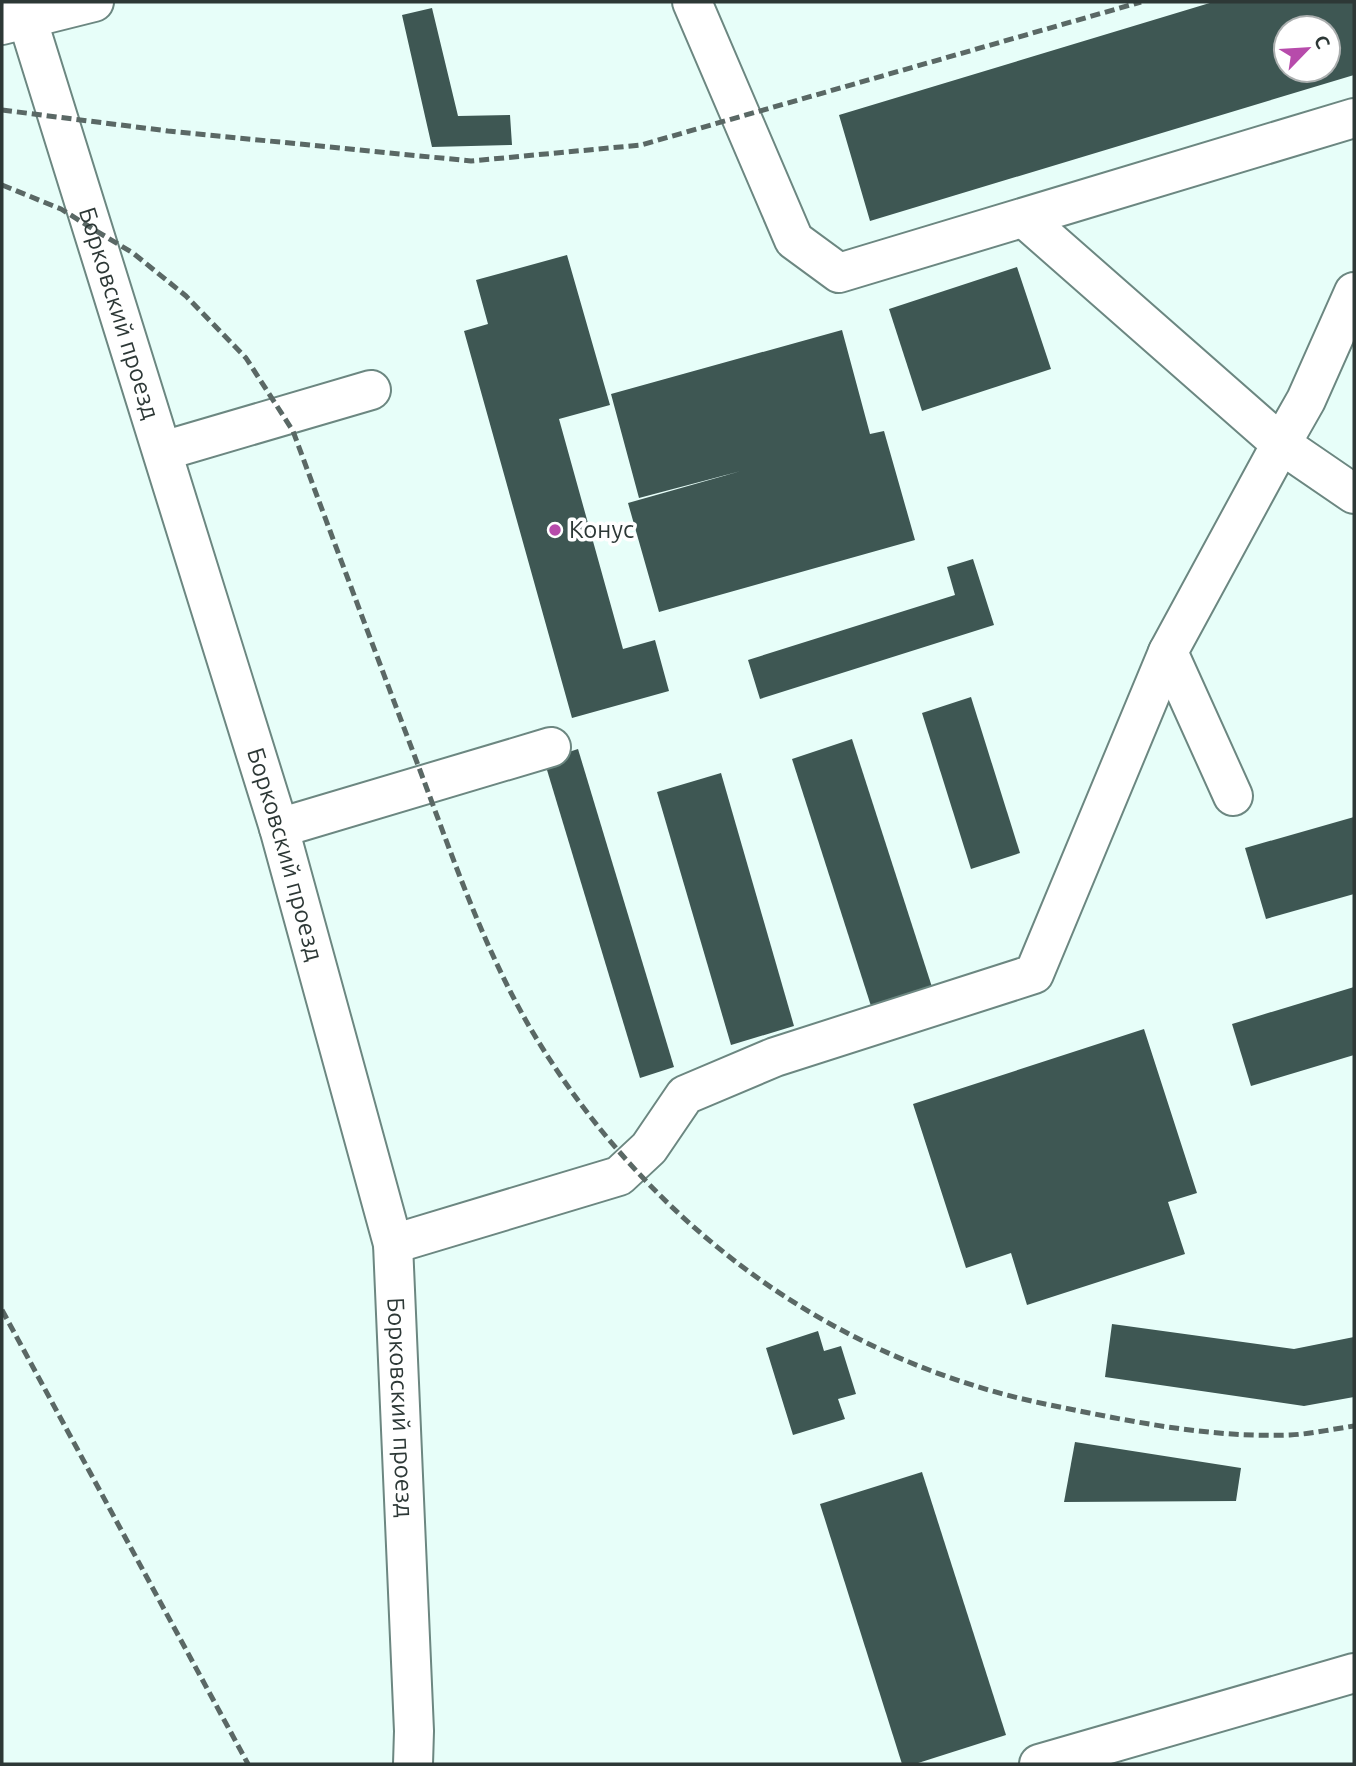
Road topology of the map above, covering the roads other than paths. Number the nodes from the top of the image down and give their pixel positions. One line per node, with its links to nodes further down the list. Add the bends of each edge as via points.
1 (94, 2): 3 (street)
2 (692, 2): 5 (street, via 794,240 839,273)
3 (17, 15): 9 (street, Борковский проезд)
4 (1354, 118): 5 (street)
5 (1024, 218): 8 (street)
6 (1354, 292): 8 (street)
7 (371, 390): 9 (street)
8 (1281, 444): 10 (street); 11 (street)
9 (163, 451): 14 (street, Борковский проезд)
10 (1354, 494)
11 (1168, 652): 13 (street); 15 (street, via 1034,974 775,1057 685,1095 649,1148 619,1176)
12 (551, 747): 14 (street)
13 (1233, 796)
14 (279, 828): 15 (street, Борковский проезд)
15 (393, 1244): 17 (street, Борковский проезд)
16 (1354, 1673): 19 (street)
17 (414, 1748): 18 (street)
18 (438, 1764)
19 (1039, 1764)

